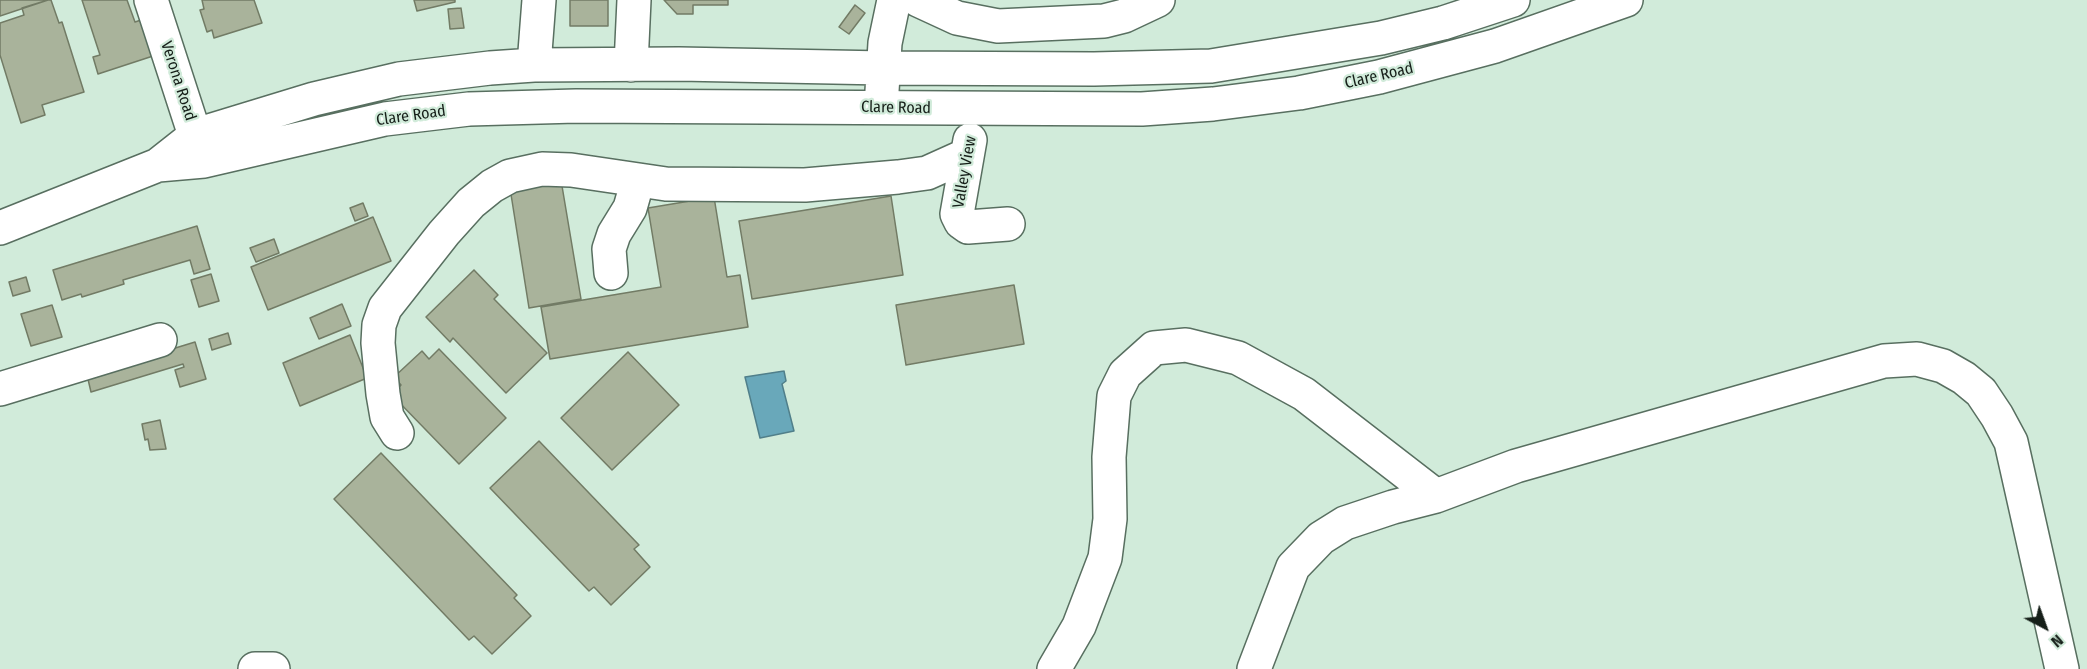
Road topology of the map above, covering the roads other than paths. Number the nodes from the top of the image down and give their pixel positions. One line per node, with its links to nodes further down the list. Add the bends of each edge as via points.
1 (151, 0): 14 (street, Verona Road)
2 (539, 0): 9 (street)
3 (634, 0): 10 (street)
4 (894, 0): 11 (street)
5 (918, 0): 6 (street, via 957,18 998,26 1104,21)
6 (1158, 0)
7 (1513, 0): 11 (street, Clare Road, via 1381,38 1211,66)
8 (1626, 0): 13 (street, Clare Road, via 1495,46 1379,77 1299,93 1142,109)
9 (534, 65): 10 (street, Clare Road); 14 (street, Clare Road, via 399,79 314,99)
10 (631, 65): 11 (street, Clare Road)
11 (884, 68): 12 (street)
12 (880, 108): 13 (street, Clare Road); 14 (street, Clare Road, via 469,108)
13 (977, 109): 15 (street, Valley View)
14 (200, 148): 18 (street, Clare Road)
15 (967, 155): 16 (street, via 927,173 805,185 687,185); 17 (street, Valley View, via 957,214 961,222 968,226)
16 (638, 180): 19 (street, via 630,208 609,249); 22 (street, via 542,169 510,176 471,202 385,308 382,317 378,343 382,394 387,417)
17 (1008, 224)
18 (0, 228)
19 (610, 273)
20 (160, 340): 21 (street)
21 (0, 389)
22 (397, 433)
23 (1436, 496): 26 (street, via 1304,394 1238,358 1186,345 1154,348 1125,374 1114,396 1105,558 1079,626); 27 (street, via 1345,523 1304,554 1293,567); 28 (street, via 1516,466 1884,361 1917,359 1943,366 1981,392 2011,442)
24 (255, 669): 25 (street)
25 (273, 669)
26 (1054, 669)
27 (1254, 669)
28 (2062, 669)

